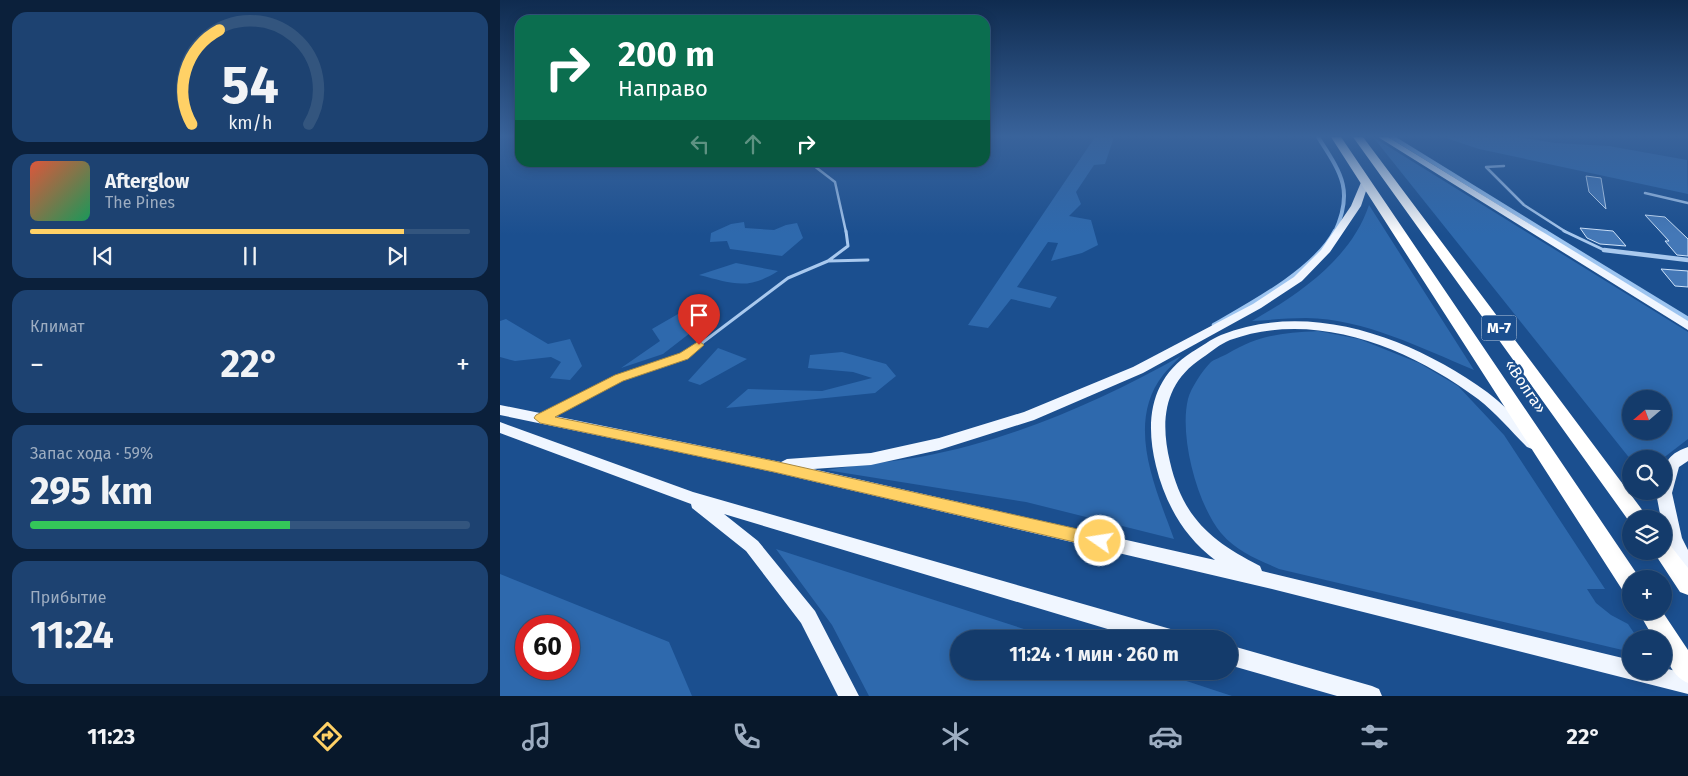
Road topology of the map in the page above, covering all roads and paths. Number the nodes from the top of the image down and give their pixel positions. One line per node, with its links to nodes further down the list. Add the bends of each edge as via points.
1 (819, 169): 12 (lane, via 835,182 845,218 848,246)
2 (1357, 169): 6 (highway, «Волга» / М-7)
3 (1382, 169): 21 (highway, «Волга» / М-7)
4 (1435, 169): 13 (main road)
5 (1489, 169): 9 (lane, via 1517,200 1581,240)
6 (1365, 182): 18 (highway, «Волга» / М-7); 19 (main road, via 1356,206 1325,252 1298,279 1257,306 1138,370 1029,416 940,444 871,459)
7 (1645, 193): 8 (lane)
8 (1688, 203)
9 (1604, 250): 11 (street)
10 (868, 260): 12 (lane)
11 (1688, 260)
12 (828, 261): 15 (lane, via 788,278 684,356 619,378)
13 (1688, 326)
14 (500, 410): 15 (main road)
15 (540, 418): 19 (main road)
16 (500, 427): 20 (main road)
17 (1688, 453): 23 (main road, via 1672,464 1664,493 1674,539)
18 (1549, 459): 24 (highway, «Волга» / М-7); 25 (main road, via 1484,397 1438,367 1397,348 1330,327 1302,323 1269,325 1237,332 1201,350 1174,373 1163,392 1157,415 1159,447 1178,506 1194,530 1218,553)
19 (774, 466): 25 (main road)
20 (692, 498): 28 (main road); 34 (main road, via 752,546 808,617)
21 (1632, 510)
22 (1670, 560): 26 (highway)
23 (1688, 568)
24 (1622, 570)
25 (1272, 581): 30 (main road)
26 (1688, 585)
27 (1655, 620): 31 (highway)
28 (1143, 630)
29 (1238, 658): 35 (main road)
30 (1622, 668)
31 (1688, 671)
32 (1672, 680): 33 (main road)
33 (1688, 684)
34 (849, 696)
35 (1372, 696)

